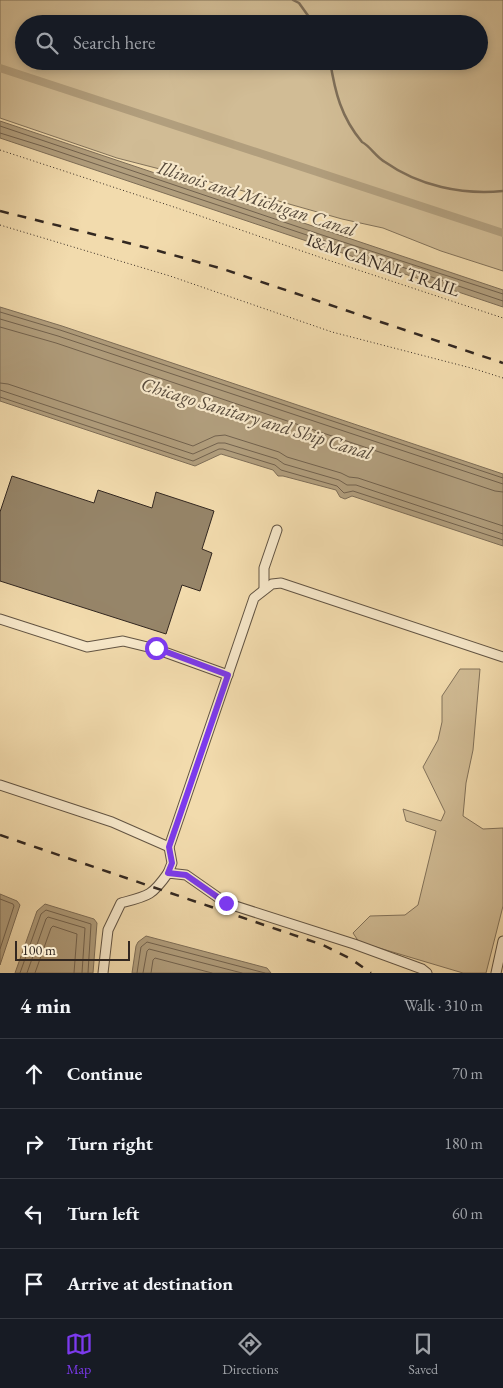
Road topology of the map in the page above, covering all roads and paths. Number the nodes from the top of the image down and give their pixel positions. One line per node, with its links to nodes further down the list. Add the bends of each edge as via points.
1 (0, 150): 3 (path, I&M CANAL TRAIL)
2 (0, 225): 4 (path, via 170,276 332,332)
3 (503, 318)
4 (503, 378)
5 (277, 530): 6 (lane, via 264,568)
6 (264, 589): 8 (lane, via 281,583); 9 (lane, via 254,598)
7 (0, 618): 9 (lane, via 87,647 123,641 156,648)
8 (503, 657)
9 (228, 675): 11 (lane)
10 (0, 785): 11 (lane, via 112,822)
11 (169, 847): 12 (lane, via 172,863)
12 (168, 873): 14 (lane, via 157,889 147,896 121,903 108,930); 15 (lane, via 186,875 226,903 354,944)
13 (503, 941): 16 (lane)
14 (103, 973)
15 (427, 973)
16 (496, 973)

